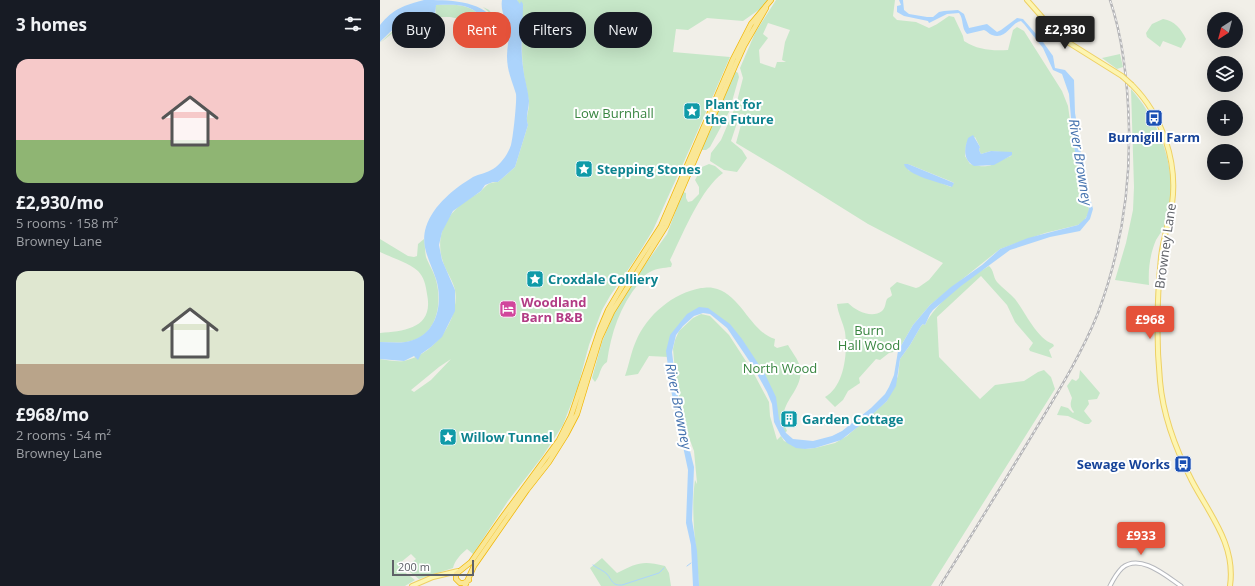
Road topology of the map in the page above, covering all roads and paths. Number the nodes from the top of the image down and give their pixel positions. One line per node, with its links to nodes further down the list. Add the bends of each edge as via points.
1 (771, 0): 3 (highway, via 751,24 733,58 661,226 608,310 571,416 559,440 471,562); 5 (highway, via 741,52 666,226 612,312 600,338 577,414 549,462 526,490 474,566)
2 (1027, 0): 11 (main road, Browney Lane, bridge, via 1056,33 1132,85 1146,101 1164,135 1170,154 1172,204 1161,255 1158,288 1161,394 1181,457 1223,534 1231,566)
3 (459, 571): 4 (main road); 5 (highway, via 466,571); 6 (highway, via 456,576)
4 (446, 575): 6 (main road); 7 (main road, via 433,577)
5 (469, 578): 6 (highway, via 464,583); 8 (highway)
6 (457, 582)
7 (412, 586)
8 (465, 586)
9 (1110, 586): 10 (street, via 1123,567 1135,563 1150,566)
10 (1181, 586)
11 (1230, 586)

